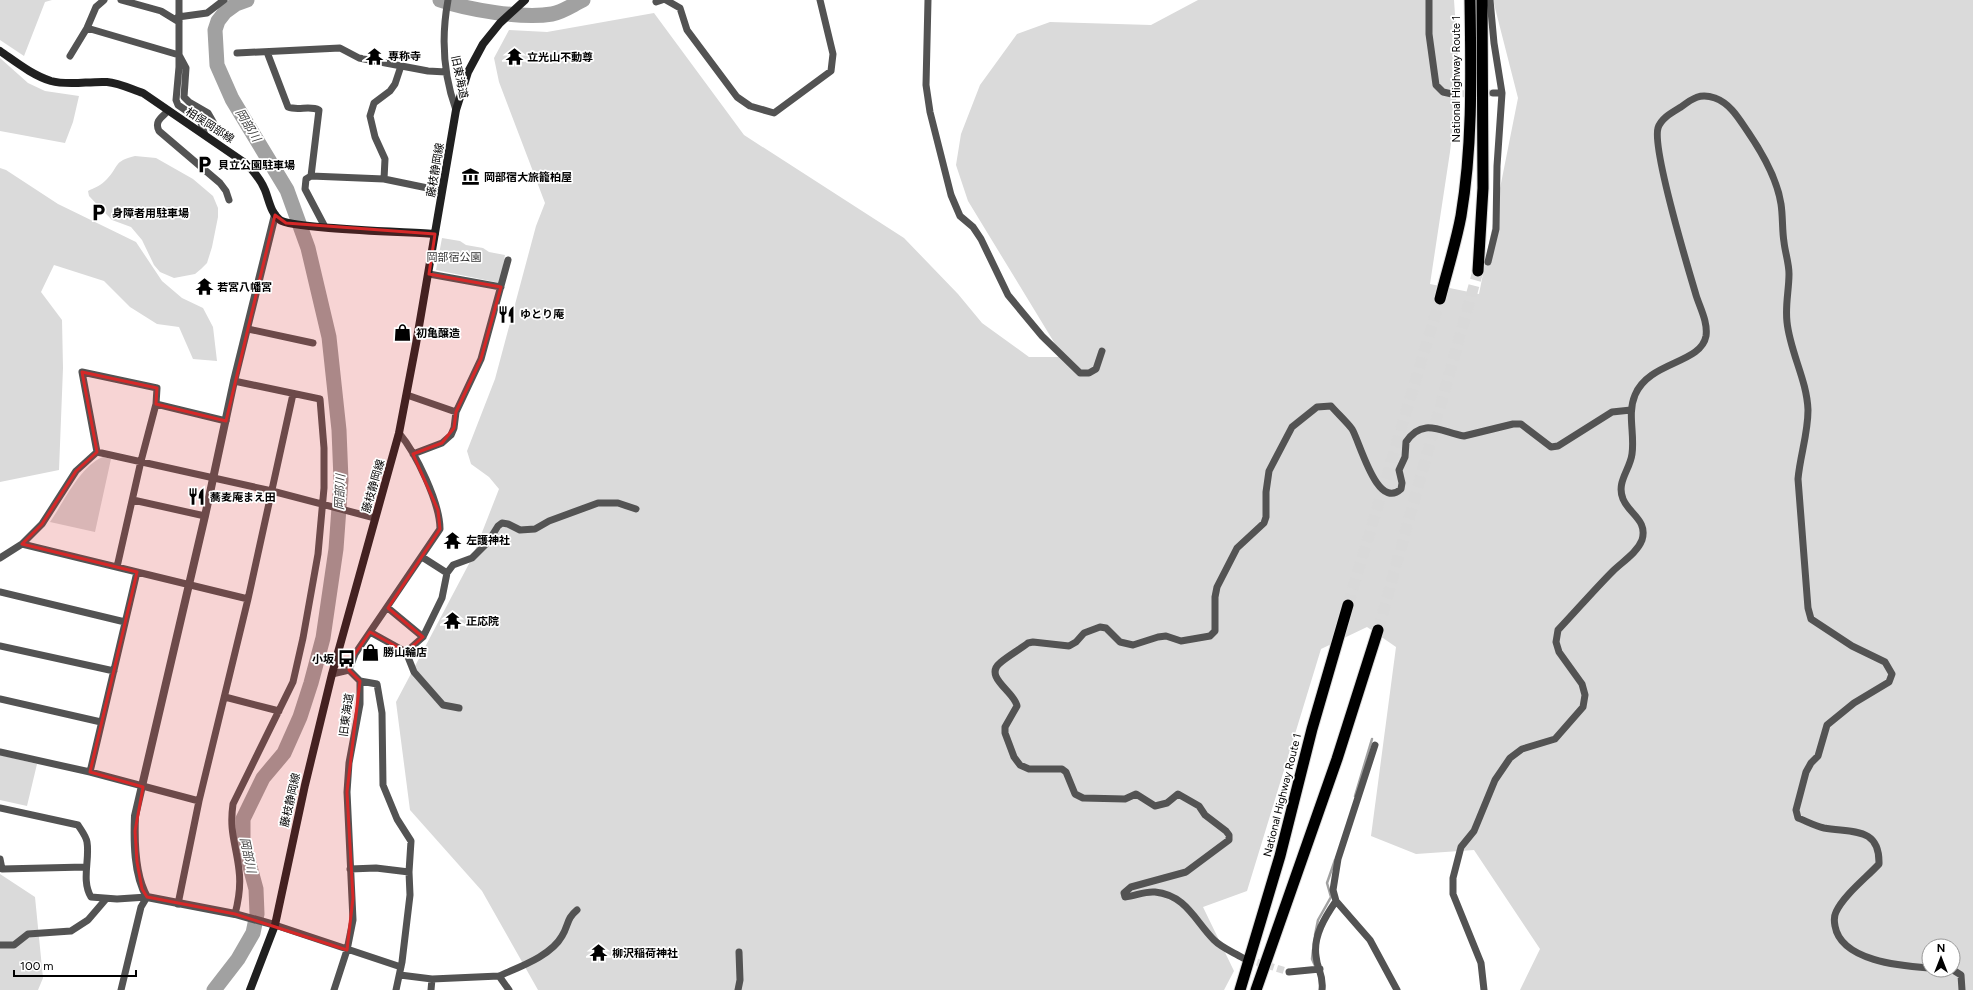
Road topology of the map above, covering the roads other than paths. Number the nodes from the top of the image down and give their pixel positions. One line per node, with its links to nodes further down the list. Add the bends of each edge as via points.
1 (104, 0): 15 (street, via 96,7)
2 (121, 0): 14 (street, via 161,11)
3 (179, 0): 14 (street)
4 (224, 0): 14 (street, via 207,13)
5 (448, 0): 22 (street, 旧東海道, via 443,46)
6 (666, 0): 7 (street, via 680,8 687,30 737,97 750,106 774,113 831,71 833,54)
7 (820, 0)
8 (928, 0): 45 (street, via 926,84 930,112 951,195 960,216 973,227 981,239 1008,295 1042,336 1080,373 1089,373 1096,369)
9 (1429, 0): 24 (street, via 1436,85 1443,92)
10 (1470, 0): 42 (highway, National Highway Route 1, via 1470,143 1460,217)
11 (1482, 0): 39 (highway, via 1484,188)
12 (1490, 0): 23 (street)
13 (523, 2): 26 (main road, 藤枝静岡線, via 500,23 474,58)
14 (179, 20): 20 (street)
15 (87, 28): 19 (street); 20 (street)
16 (0, 51): 27 (main road, 相俣岡部線, via 33,74 52,81 107,82 125,86)
17 (267, 52): 18 (street); 21 (street, via 340,48 359,58); 30 (street, via 288,107 319,110)
18 (237, 53)
19 (70, 56)
20 (179, 56): 28 (street, via 186,68 184,97 208,113); 29 (street, via 176,100 178,105 200,120)
21 (400, 66): 22 (street); 31 (street, via 395,84 371,108 371,128 385,159)
22 (446, 72): 26 (street, 旧東海道)
23 (1502, 93): 25 (street); 38 (street, via 1496,229)
24 (1452, 94)
25 (1493, 94)
26 (456, 110): 32 (main road, 藤枝静岡線)
27 (168, 111): 29 (main road, 相俣岡部線); 33 (street, via 158,122 159,131 220,183)
28 (216, 127)
29 (205, 135): 34 (main road, 相俣岡部線, via 248,165 257,175)
30 (311, 176): 31 (street); 35 (street, via 306,179 306,189)
31 (384, 179): 32 (street)
32 (442, 191): 36 (main road, 藤枝静岡線)
33 (229, 200)
34 (274, 215): 35 (main road, via 286,223); 43 (street)
35 (325, 227): 36 (main road)
36 (435, 234): 40 (main road, 藤枝静岡線)
37 (508, 260): 41 (street)
38 (1488, 262)
39 (1478, 271)
40 (429, 274): 41 (street); 48 (main road, 藤枝静岡線)
41 (501, 287): 51 (street, via 481,360)
42 (1440, 298)
43 (248, 329): 44 (street); 46 (street)
44 (313, 343)
45 (1102, 351)
46 (234, 380): 47 (street); 52 (street)
47 (293, 394): 58 (street); 60 (street, via 320,399 324,448 324,488)
48 (407, 395): 51 (street); 53 (main road, 藤枝静岡線)
49 (156, 404): 52 (street); 54 (street, via 158,388 82,372); 56 (street)
50 (1631, 410): 110 (street, via 1612,412 1558,446 1551,447 1521,424 1464,436 1440,428 1417,431 1406,442 1405,457 1399,470 1401,489 1386,494 1379,486 1352,430 1331,406 1317,407 1292,427 1269,471 1264,523 1237,548 1217,587 1214,631 1210,636 1181,641 1166,636 1133,645 1120,642 1106,628 1100,627 1084,633 1069,646 1028,643 995,668 997,680 1016,700 1017,706 1005,727 1005,733 1014,757 1020,765 1038,770 1062,769 1066,772 1075,794 1083,798 1124,799 1136,794 1155,806 1167,803 1178,794 1199,806 1205,815 1229,835 1230,840 1186,872 1131,887 1124,893 1125,897 1146,891 1157,892 1180,901 1187,906 1214,941); 112 (street, via 1635,395 1643,381 1653,372 1691,356 1702,347 1706,337 1704,316 1675,221 1657,142 1658,127 1665,118 1695,97 1706,95 1720,100 1733,110 1773,176 1781,204 1784,243 1790,272 1786,304 1787,324 1808,407 1808,428 1798,479 1808,608 1811,618 1852,646 1885,662 1892,674 1889,682 1827,725 1818,756 1806,772 1796,810 1798,818 1822,827 1862,833 1873,840 1879,852 1879,864 1842,902 1836,912 1836,934 1845,944 1875,960); 130 (street, via 1632,457 1620,489 1623,502 1642,524 1643,537 1639,546 1612,571 1558,630 1556,642 1559,652 1582,684 1585,695 1584,707 1554,739 1522,750 1510,758 1495,780 1474,831 1461,848 1456,862 1453,894 1481,963)
51 (456, 412): 55 (street, via 454,428 447,439)
52 (226, 421): 57 (street)
53 (399, 433): 55 (street); 63 (main road, 藤枝静岡線)
54 (97, 452): 56 (street); 64 (street, via 76,471 42,524)
55 (414, 454): 65 (street, via 440,517 438,535)
56 (141, 461): 57 (street); 59 (street)
57 (214, 478): 58 (street); 62 (street)
58 (272, 491): 60 (street); 72 (street)
59 (133, 500): 62 (street); 67 (street)
60 (321, 503): 63 (street); 88 (street, via 318,554 303,638 293,682)
61 (636, 509): 69 (street, via 618,503 598,503 549,521 535,529 520,530 502,523 472,558 453,565)
62 (205, 516): 70 (street)
63 (375, 518): 83 (main road, 藤枝静岡線)
64 (22, 544): 66 (street); 67 (street)
65 (422, 557): 69 (street); 74 (street)
66 (0, 558)
67 (117, 567): 68 (street)
68 (137, 572): 70 (street); 75 (street)
69 (447, 573): 78 (street, via 442,598)
70 (189, 584): 72 (street); 93 (street)
71 (0, 592): 75 (street)
72 (248, 599): 85 (street)
73 (1348, 605): 126 (highway, National Highway Route 1, via 1312,729 1280,856)
74 (388, 608): 77 (street); 78 (street)
75 (125, 622): 82 (street)
76 (1378, 630): 127 (highway, via 1337,759)
77 (370, 632): 80 (street); 81 (street, via 355,654)
78 (423, 637): 80 (street)
79 (0, 646): 82 (street)
80 (406, 652): 87 (street, via 414,672 443,705)
81 (349, 670): 83 (street); 84 (street, 旧東海道)
82 (114, 672): 89 (street)
83 (332, 674): 106 (main road, 藤枝静岡線)
84 (360, 681): 98 (street, 旧東海道, via 360,704 349,763 347,792); 99 (street, via 377,684 382,713 383,785 397,819 411,841)
85 (225, 697): 88 (street); 94 (street)
86 (0, 699): 89 (street)
87 (459, 708)
88 (279, 711): 105 (street, via 233,804 230,822 239,870)
89 (101, 722): 92 (street)
90 (1375, 745): 102 (street, via 1338,859 1332,890)
91 (0, 752): 92 (street)
92 (90, 772): 93 (street)
93 (142, 787): 94 (street); 100 (street, via 135,816 135,831 137,862 142,889)
94 (199, 801): 103 (street)
95 (0, 808): 97 (street, via 78,825 87,841)
96 (0, 859): 97 (street, via 2,869)
97 (86, 867): 101 (street, via 87,890 91,897)
98 (350, 868): 99 (street); 108 (street, 旧東海道, via 353,920)
99 (409, 872): 111 (street, via 410,895)
100 (147, 897): 101 (street); 103 (street); 119 (street, via 141,907)
101 (106, 899): 107 (street, via 88,920 70,931 28,934 14,945)
102 (1336, 901): 113 (street, via 1325,918 1315,948); 129 (street, via 1370,940)
103 (178, 904): 105 (street)
104 (577, 910): 117 (street, via 570,916 562,937 552,948 534,960)
105 (235, 914): 106 (street)
106 (274, 925): 108 (street); 120 (main road, 藤枝静岡線)
107 (0, 945)
108 (347, 950): 111 (street); 121 (street, 旧東海道)
109 (739, 952): 125 (street)
110 (1243, 958)
111 (401, 967): 115 (street)
112 (1921, 967)
113 (1320, 969): 114 (street); 128 (street)
114 (1289, 972)
115 (400, 975): 118 (street); 122 (street)
116 (1961, 975): 131 (street)
117 (499, 976): 118 (street); 124 (street)
118 (432, 979): 123 (street)
119 (121, 990)
120 (250, 990)
121 (334, 990)
122 (396, 990)
123 (431, 990)
124 (509, 990)
125 (738, 990)
126 (1240, 990)
127 (1256, 990)
128 (1322, 990)
129 (1397, 990)
130 (1484, 990)
131 (1962, 990)

